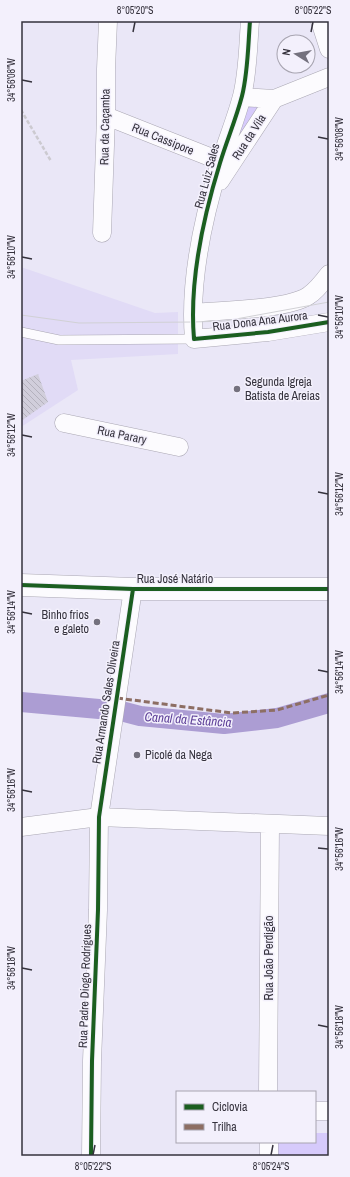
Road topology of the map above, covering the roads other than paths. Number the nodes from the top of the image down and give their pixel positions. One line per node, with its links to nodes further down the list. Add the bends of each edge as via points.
1 (108, 21): 8 (street, Rua da Caçamba)
2 (250, 21): 6 (street, Rua Luiz Sales)
3 (320, 21): 4 (street)
4 (329, 49)
5 (329, 77): 7 (street, Rua da Vila)
6 (242, 96): 7 (street, Rua da Vila); 9 (street, Rua Luiz Sales)
7 (274, 99): 10 (street, Rua da Vila)
8 (106, 116): 9 (street, Rua Cassipore); 11 (street, Rua da Caçamba)
9 (220, 162): 10 (street, Rua Luiz Sales)
10 (211, 194): 13 (street, Rua Luiz Sales, via 203,232)
11 (102, 233)
12 (329, 274): 13 (street, via 308,297 294,303)
13 (193, 313): 16 (street, Rua Luiz Sales)
14 (329, 322): 16 (street, Rua Dona Ana Aurora, via 268,332)
15 (21, 332): 16 (lane, via 59,340)
16 (194, 339)
17 (64, 423): 18 (street, Rua Parary)
18 (179, 447)
19 (21, 585): 20 (main road, Rua José Natário)
20 (134, 589): 21 (main road, Rua José Natário); 22 (street, Rua Armando Sales Oliveira)
21 (329, 589)
22 (99, 817): 23 (street); 24 (street); 30 (street, Rua Padre Diogo Rodrigues)
23 (270, 825): 25 (street); 26 (street, Rua João Perdigão)
24 (21, 826)
25 (329, 826)
26 (268, 1091)
27 (316, 1111): 28 (street)
28 (329, 1111)
29 (269, 1143): 31 (street)
30 (91, 1156)
31 (270, 1156)

